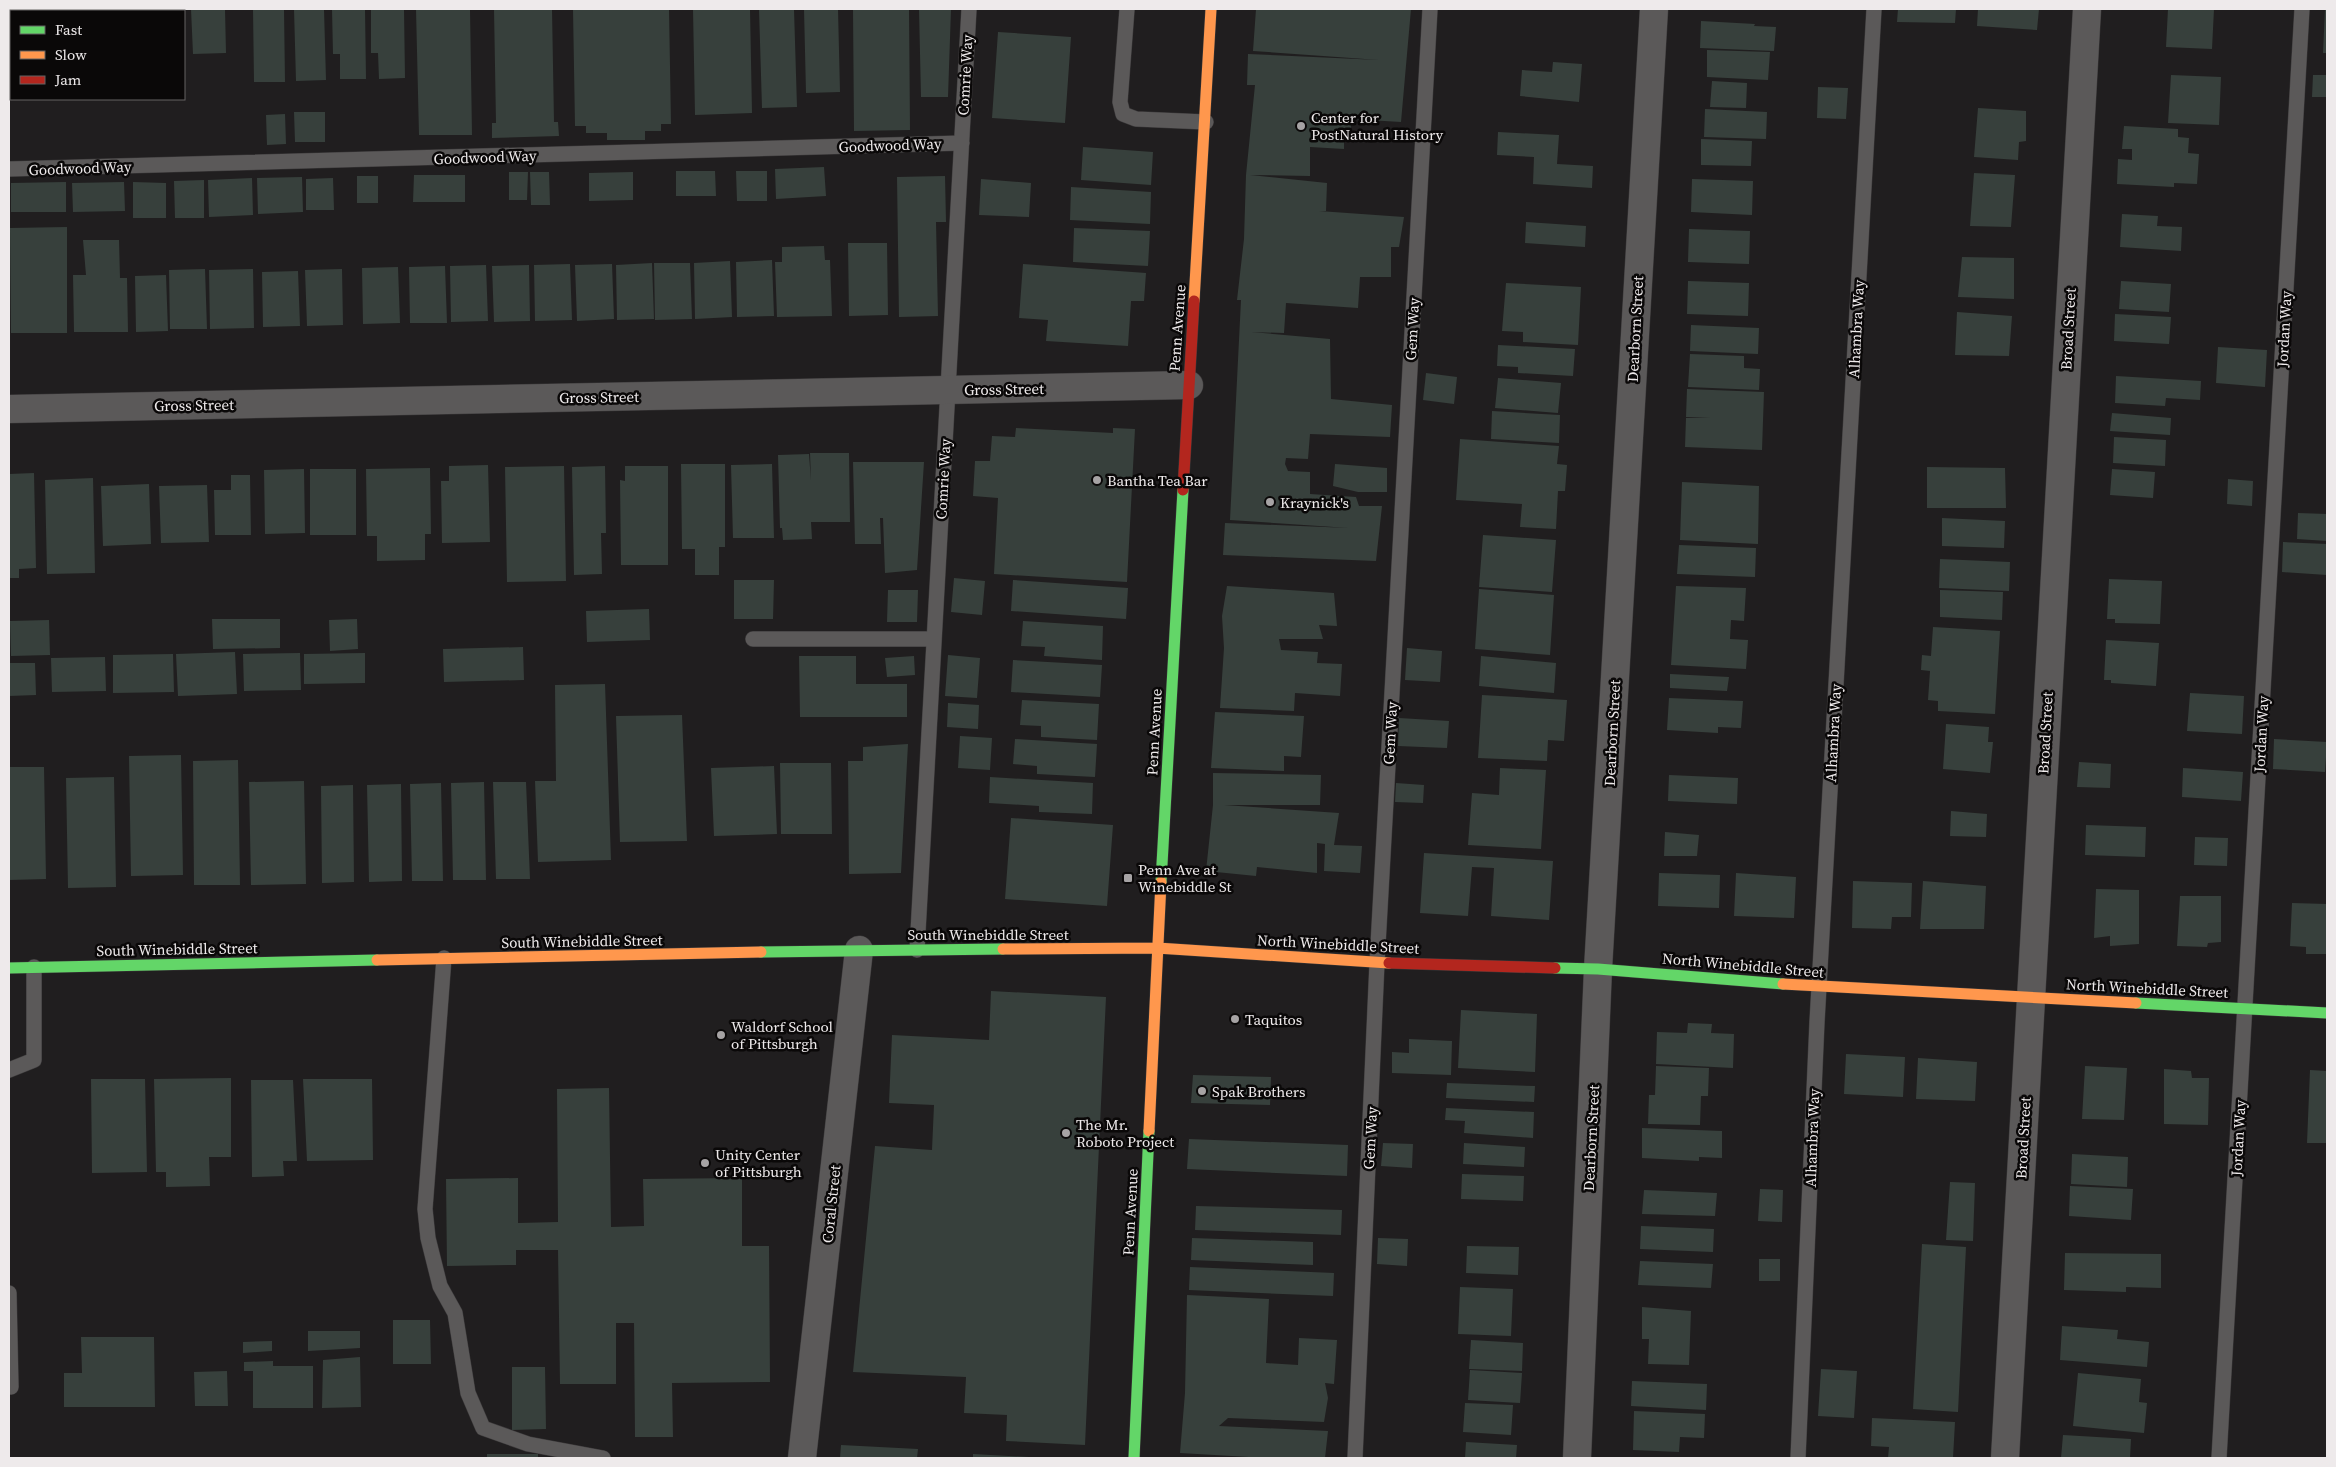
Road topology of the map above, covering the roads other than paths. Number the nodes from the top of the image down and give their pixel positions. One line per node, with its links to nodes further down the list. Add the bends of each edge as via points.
1 (969, 9): 10 (lane, Comrie Way)
2 (1127, 9): 9 (lane, via 1120,102 1123,114 1136,119)
3 (1211, 9): 9 (street, Penn Avenue)
4 (1430, 9): 21 (lane, Gem Way)
5 (1654, 9): 24 (street, Dearborn Street)
6 (1874, 9): 25 (lane, Alhambra Way)
7 (2086, 9): 26 (street, Broad Street)
8 (2302, 9): 27 (lane, Jordan Way)
9 (1206, 122): 12 (street, Penn Avenue)
10 (962, 143): 11 (lane, Goodwood Way); 13 (lane, Comrie Way)
11 (9, 169)
12 (1188, 385): 13 (street, Gross Street); 17 (street, Penn Avenue)
13 (948, 390): 14 (street, Gross Street); 16 (lane, Comrie Way)
14 (9, 409)
15 (752, 639): 16 (lane)
16 (934, 639): 19 (lane, Comrie Way)
17 (1157, 948): 19 (street, South Winebiddle Street); 21 (street, North Winebiddle Street); 34 (street, Penn Avenue)
18 (859, 950): 19 (street, South Winebiddle Street); 20 (street, South Winebiddle Street); 33 (street, Coral Street)
19 (917, 950)
20 (444, 958): 22 (street, South Winebiddle Street); 32 (lane, via 425,1209 428,1238 440,1286 455,1313 468,1393 483,1428 528,1444)
21 (1377, 963): 24 (street, North Winebiddle Street); 35 (lane, Gem Way)
22 (34, 967): 23 (street, South Winebiddle Street); 29 (lane, via 34,1060)
23 (9, 968)
24 (1598, 969): 25 (street, North Winebiddle Street); 36 (street, Dearborn Street)
25 (1819, 987): 26 (street, North Winebiddle Street); 37 (lane, Alhambra Way)
26 (2031, 996): 27 (street, North Winebiddle Street); 38 (street, Broad Street)
27 (2245, 1008): 28 (street, North Winebiddle Street); 39 (lane, Jordan Way)
28 (2327, 1013)
29 (9, 1070)
30 (9, 1293): 31 (lane)
31 (11, 1386)
32 (603, 1458)
33 (802, 1458)
34 (1134, 1458)
35 (1355, 1458)
36 (1577, 1458)
37 (1798, 1458)
38 (2005, 1458)
39 (2219, 1458)

